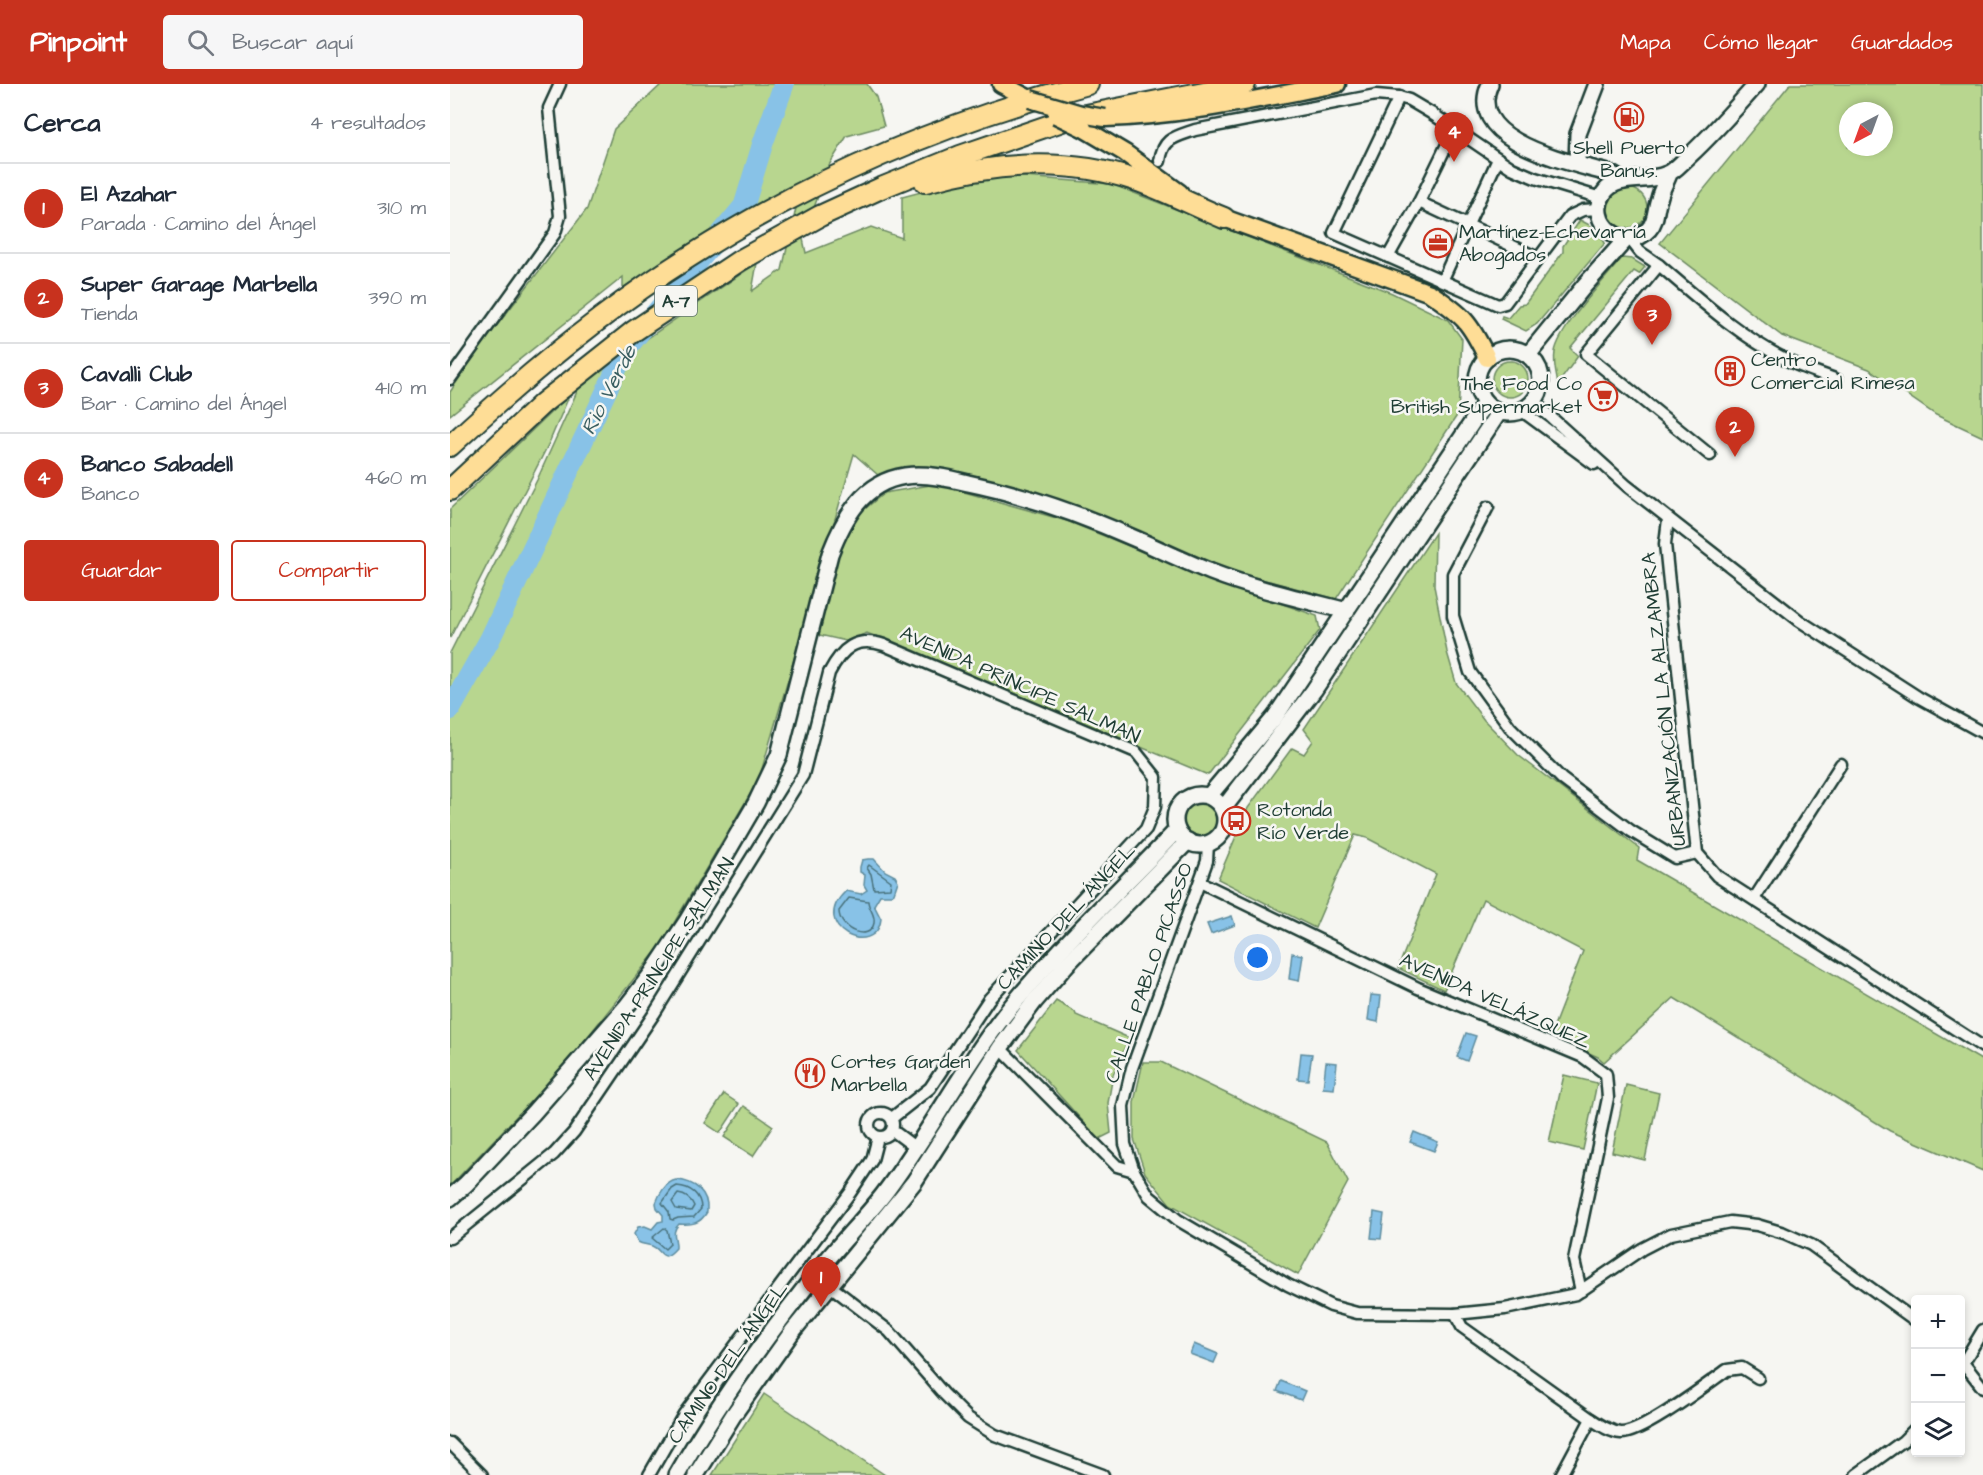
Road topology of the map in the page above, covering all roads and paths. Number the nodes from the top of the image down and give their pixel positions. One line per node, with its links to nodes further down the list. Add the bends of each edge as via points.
1 (560, 84): 33 (street, via 549,108 561,216 555,233)
2 (1088, 84): 39 (highway, A-7, via 994,111 884,154 767,211 623,302 511,390)
3 (1245, 84): 11 (highway, A-7)
4 (1337, 84): 11 (main road, via 1206,108 1145,116)
5 (1490, 84): 15 (street, via 1487,106 1500,131 1518,144)
6 (1757, 84): 16 (street)
7 (1007, 87): 10 (main road)
8 (1594, 90): 15 (street, via 1578,134)
9 (1399, 97): 12 (street); 14 (street, via 1376,95 1195,130 1171,139 1162,148); 26 (street, via 1334,233)
10 (1030, 99): 11 (main road, bridge, via 1081,114); 22 (main road, bridge, via 1125,153 1191,201)
11 (1110, 114): 18 (highway, A-7, via 1071,118 1012,137)
12 (1455, 128): 13 (street); 19 (street)
13 (1498, 159): 20 (street); 23 (street)
14 (1160, 161)
15 (1577, 163): 17 (street)
16 (1670, 174): 17 (street); 21 (street)
17 (1628, 181): 20 (street, via 1608,188); 21 (street, via 1649,190)
18 (881, 188): 22 (highway, via 910,186 989,167 1066,166 1133,179); 42 (highway, A-7, via 755,251 670,305 543,403)
19 (1419, 202): 23 (street); 26 (street)
20 (1600, 204): 24 (street, via 1599,216); 27 (street, via 1570,216)
21 (1656, 206): 25 (street, via 1649,229)
22 (1224, 218): 32 (main road, via 1430,293 1473,328)
23 (1468, 225): 27 (street); 30 (street)
24 (1607, 230): 25 (street); 29 (street, via 1611,245)
25 (1630, 238): 28 (street); 29 (street)
26 (1388, 257): 30 (street)
27 (1538, 258): 30 (street, via 1505,303 1498,305)
28 (1654, 260): 34 (street, via 1751,339 1786,360); 40 (street, via 1586,354)
29 (1600, 267): 31 (street)
30 (1442, 281)
31 (1528, 355): 32 (street, via 1511,349); 35 (street, via 1540,372 1539,393)
32 (1487, 358): 36 (street, via 1480,368 1479,392)
33 (450, 380)
34 (1837, 380)
35 (1534, 402): 37 (street); 41 (street)
36 (1485, 403): 38 (street); 45 (street)
37 (1522, 411): 38 (street); 41 (street)
38 (1499, 412): 50 (street, via 1314,690)
39 (450, 446)
40 (1710, 455)
41 (1627, 486): 44 (street)
42 (450, 490)
43 (1488, 507): 53 (street, via 1453,574 1453,616 1470,672 1510,727 1562,779 1631,831 1675,858)
44 (1668, 519): 47 (street, via 1800,621 1918,698); 53 (street, URBANIZACIÓN LA ALZAMBRA, via 1665,544)
45 (1347, 611): 49 (street, via 1275,717); 63 (street, via 1239,582 1082,517 992,488 930,476 905,476 868,492 841,526 830,554 778,755 756,803 693,912 626,1007 533,1113)
46 (829, 673): 58 (street, AVENIDA PRÍNCIPE SALMAN, via 855,643 870,640 1136,752 1156,777 1155,807 1146,829 989,999 930,1088); 64 (street, AVENIDA PRINCIPE SALMAN, via 803,775 654,1014 574,1132 554,1154)
47 (1983, 733)
48 (1841, 764): 55 (street)
49 (1209, 796): 50 (street); 51 (street, via 1192,796 1176,813 1175,822)
50 (1223, 809): 52 (street, via 1221,833)
51 (1183, 835): 52 (street, via 1194,844); 57 (street, CAMINO DEL ÁNGEL, via 1034,1002); 61 (street, CAMINO DEL ÁNGEL, via 1034,978 970,1063)
52 (1208, 844): 54 (street, CALLE PABLO PICASSO)
53 (1696, 853): 55 (street, URBANIZACIÓN LA ALZAMBRA, via 1717,876)
54 (1200, 882): 62 (street, CALLE PABLO PICASSO, via 1132,1068 1123,1106 1125,1144); 66 (street, AVENIDA VELÁZQUEZ, via 1418,988 1583,1057 1606,1074 1608,1098 1574,1260)
55 (1754, 899): 56 (street, URBANIZACIÓN LA ALZAMBRA)
56 (1983, 1047)
57 (1000, 1048): 62 (street, via 1118,1166); 65 (street, CAMINO DEL ÁNGEL, via 914,1182)
58 (891, 1119): 59 (street); 60 (street, via 882,1112 871,1117 869,1129)
59 (892, 1130): 60 (street); 61 (street)
60 (878, 1137): 78 (street, via 872,1160 850,1193 684,1414)
61 (916, 1148): 79 (street, CAMINO DEL ÁNGEL, via 768,1337 699,1436)
62 (1134, 1172): 67 (street, CALLE PABLO PICASSO, via 1149,1196 1178,1220 1331,1306 1357,1313)
63 (450, 1198)
64 (450, 1238)
65 (829, 1285): 80 (street, CAMINO DEL ÁNGEL, via 744,1398); 81 (street, via 889,1331 968,1418 995,1435)
66 (1581, 1291): 67 (street, CALLE PABLO PICASSO, via 1505,1309); 68 (street, CALLE PABLO PICASSO, via 1671,1234 1730,1222 1757,1225 1811,1245)
67 (1455, 1314): 74 (street, via 1462,1327)
68 (1911, 1317)
69 (1983, 1330): 70 (street)
70 (1965, 1359)
71 (1965, 1367): 73 (street)
72 (1758, 1378): 74 (street, via 1742,1368 1727,1370 1646,1425 1624,1434)
73 (1983, 1388)
74 (1591, 1419): 82 (street)
75 (1911, 1433): 83 (street)
76 (450, 1443): 77 (street)
77 (482, 1475)
78 (649, 1475)
79 (677, 1475)
80 (696, 1475)
81 (1102, 1475)
82 (1561, 1475)
83 (1856, 1475)

